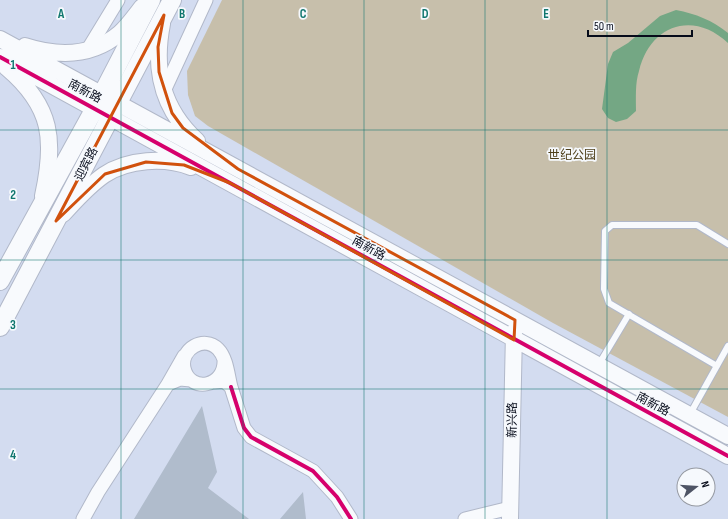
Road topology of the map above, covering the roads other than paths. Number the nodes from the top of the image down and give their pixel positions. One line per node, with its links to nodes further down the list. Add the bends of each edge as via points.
1 (118, 0): 6 (street)
2 (150, 0): 6 (street, via 121,33); 10 (main road, 迎宾路)
3 (206, 0): 9 (street)
4 (168, 8): 9 (street, via 158,47 159,72); 10 (main road, 迎宾路)
5 (0, 38): 6 (street, via 37,50 60,54); 10 (street, 南新路)
6 (87, 51)
7 (0, 57): 10 (street, 南新路)
8 (0, 62): 12 (street, via 25,86 38,103 47,124 51,152)
9 (164, 91): 11 (street, via 172,113 183,128)
10 (106, 106): 11 (street, 南新路); 12 (main road, 迎宾路); 13 (main road, 迎宾路)
11 (234, 176): 13 (street, via 177,164 146,162 124,166 105,174 90,186); 17 (street, 南新路); 19 (street, 南新路)
12 (40, 207): 15 (main road, 迎宾路)
13 (56, 221): 18 (main road, 迎宾路)
14 (728, 244): 16 (lane, via 697,225 612,225 605,231 604,289 609,303)
15 (0, 281)
16 (629, 314): 23 (lane); 24 (lane)
17 (515, 320): 19 (street, 新兴路); 23 (street, 南新路)
18 (0, 327)
19 (514, 340): 31 (street, 南新路); 32 (street, 新兴路)
20 (728, 346): 24 (lane)
21 (186, 353): 22 (street, via 195,345 207,343 218,349); 25 (street, via 183,364); 27 (street)
22 (224, 359): 26 (street, via 223,372); 28 (street)
23 (598, 365): 29 (street, 南新路)
24 (717, 366): 29 (lane)
25 (191, 380): 26 (street, via 202,384); 27 (street, via 180,379)
26 (214, 382): 28 (street, via 224,381)
27 (168, 384): 33 (street)
28 (231, 387): 34 (street, via 244,428 251,437 313,471 337,497)
29 (690, 415): 30 (street, 南新路)
30 (728, 436)
31 (728, 456)
32 (510, 514): 35 (street)
33 (83, 519)
34 (351, 519)
35 (465, 519)

